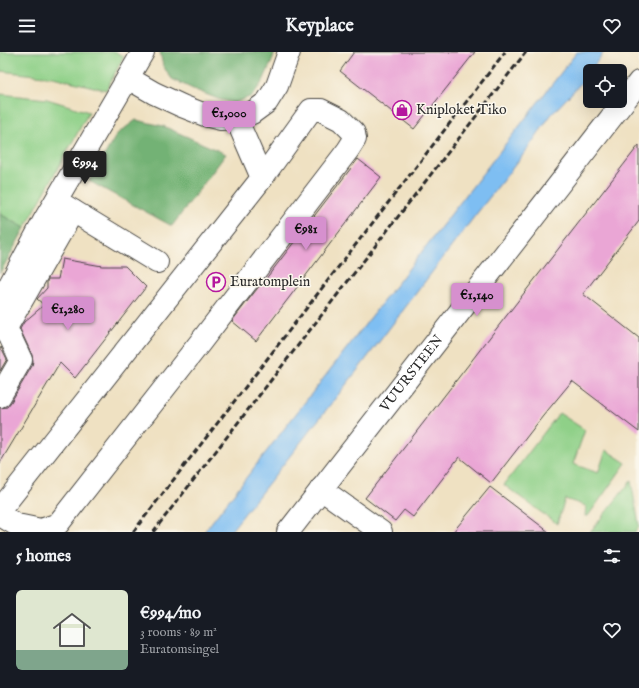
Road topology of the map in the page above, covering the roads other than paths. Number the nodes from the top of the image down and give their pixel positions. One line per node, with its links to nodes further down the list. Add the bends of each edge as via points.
1 (143, 52): 3 (street)
2 (289, 52): 5 (street, via 277,86 267,102 252,113)
3 (128, 78): 5 (street, via 182,106 221,119); 7 (street)
4 (639, 82): 12 (street, VUURSTEEN)
5 (236, 118): 6 (street)
6 (262, 178): 13 (street); 14 (street, via 311,110 321,110 341,120 354,133 355,139 348,150 58,524 41,530 17,525)
7 (64, 206): 8 (street); 9 (street, via 45,219); 10 (street)
8 (157, 262)
9 (0, 303)
10 (3, 324): 11 (street, via 20,360)
11 (0, 396)
12 (322, 489): 15 (street, VUURSTEEN); 16 (street)
13 (0, 510)
14 (0, 515)
15 (288, 532)
16 (381, 532)

